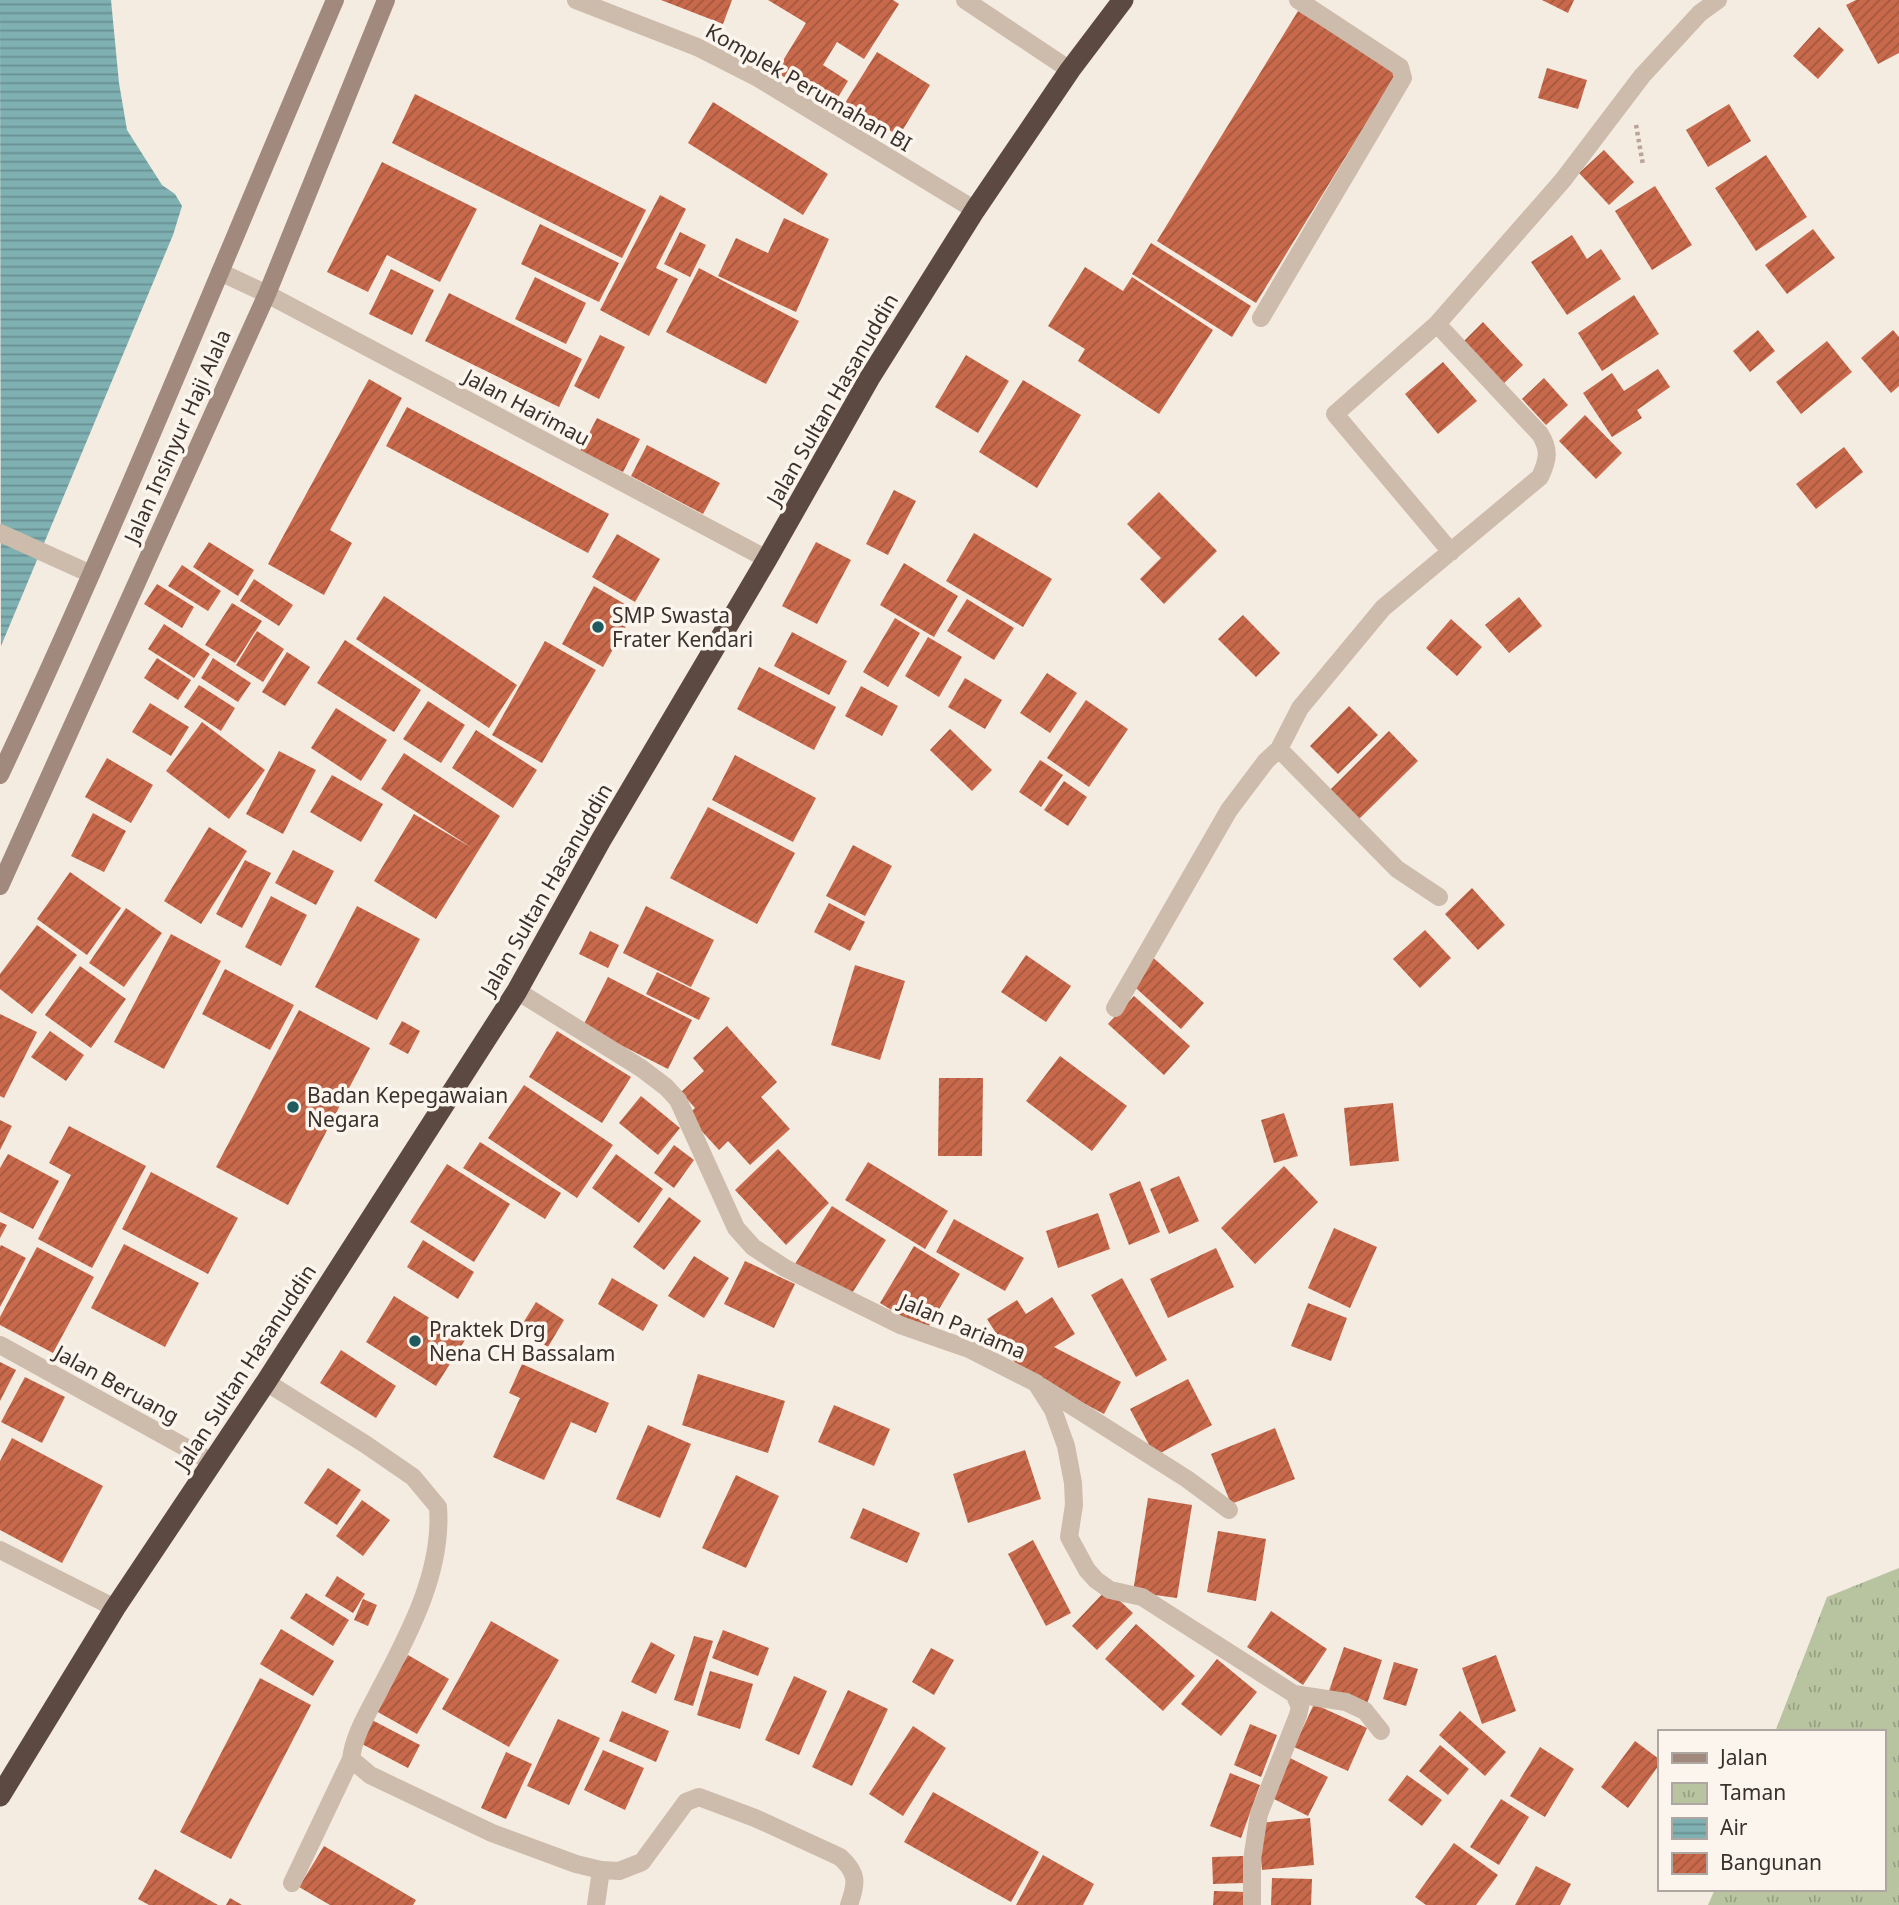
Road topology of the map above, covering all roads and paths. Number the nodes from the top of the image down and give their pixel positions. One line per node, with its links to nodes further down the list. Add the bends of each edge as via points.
1 (335, 0): 10 (main road, Jalan Insinyur Haji Alala)
2 (386, 0): 11 (main road, Jalan Insinyur Haji Alala)
3 (576, 0): 9 (street, Komplek Perumahan BI, via 697,47 746,72)
4 (965, 0): 8 (street)
5 (1123, 0): 8 (highway, Jalan Sultan Hasanuddin)
6 (1298, 0): 12 (street, via 1401,67 1403,78)
7 (1718, 0): 13 (street, via 1700,13 1642,76 1563,180)
8 (1070, 70): 9 (highway, Jalan Sultan Hasanuddin)
9 (975, 210): 16 (highway, Jalan Sultan Hasanuddin, via 869,379)
10 (220, 272): 11 (street, Jalan Harimau); 17 (main road, Jalan Insinyur Haji Alala)
11 (267, 294): 16 (street, Jalan Harimau); 20 (main road, Jalan Insinyur Haji Alala)
12 (1261, 318)
13 (1437, 324): 15 (street, via 1540,434 1548,455 1540,477); 15 (street, via 1335,414)
14 (0, 533): 17 (street)
15 (1451, 552): 18 (street, via 1383,608 1300,708)
16 (767, 559): 22 (highway, Jalan Sultan Hasanuddin)
17 (91, 574): 19 (main road, Jalan Insinyur Haji Alala)
18 (1279, 749): 21 (street, via 1397,869); 23 (street, via 1229,810)
19 (0, 775)
20 (0, 886)
21 (1439, 897)
22 (517, 991): 25 (highway, Jalan Sultan Hasanuddin); 26 (street, Jalan Pariama, via 641,1068 678,1100 736,1228 752,1247 900,1325 969,1349)
23 (1115, 1008)
24 (0, 1345): 27 (street, Jalan Beruang)
25 (266, 1382): 27 (highway, Jalan Sultan Hasanuddin); 33 (street, via 413,1477 438,1507 430,1580 356,1739)
26 (1036, 1383): 28 (street); 31 (street, Jalan Pariama, via 1053,1410 1066,1446 1074,1505 1069,1537 1087,1570 1110,1590 1142,1597)
27 (212, 1462): 30 (highway, Jalan Sultan Hasanuddin)
28 (1229, 1510)
29 (0, 1550): 30 (street)
30 (116, 1608): 34 (highway, Jalan Sultan Hasanuddin)
31 (1294, 1694): 32 (street, via 1346,1702 1365,1712); 39 (street, via 1298,1715 1254,1836)
32 (1381, 1731)
33 (351, 1759): 35 (street, via 370,1775 492,1833); 36 (street)
34 (0, 1796)
35 (601, 1870): 37 (street); 38 (street, via 619,1871 642,1862 686,1802 699,1797 840,1857 850,1865 855,1881)
36 (292, 1883)
37 (596, 1905)
38 (849, 1905)
39 (1252, 1905)

